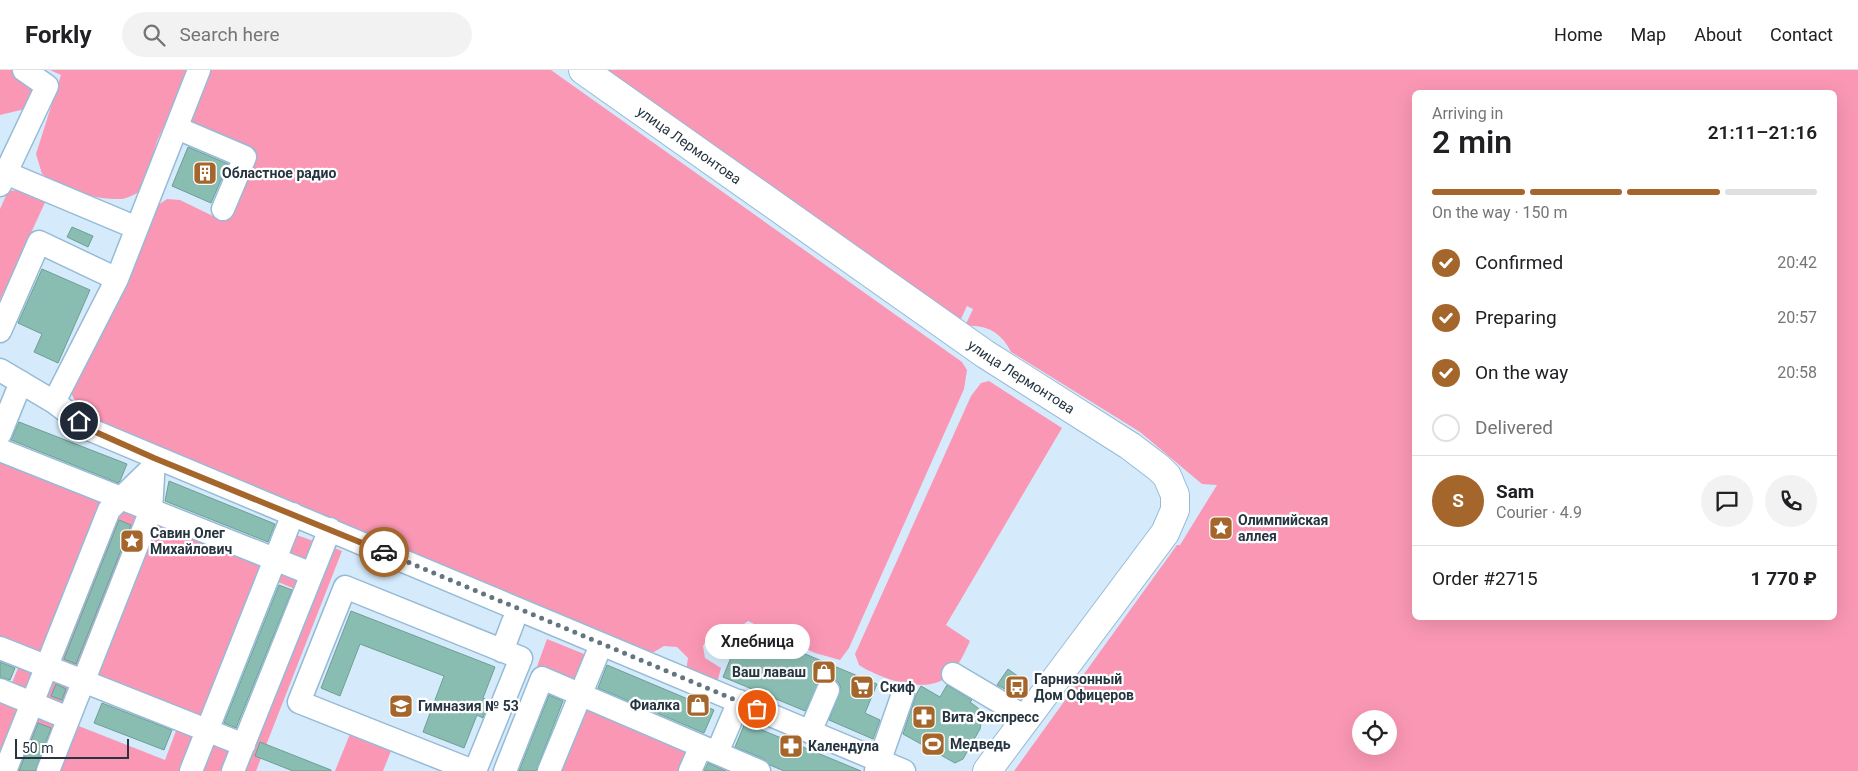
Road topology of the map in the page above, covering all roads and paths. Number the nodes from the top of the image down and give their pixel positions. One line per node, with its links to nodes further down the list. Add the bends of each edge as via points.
1 (24, 70): 5 (street, via 47,86)
2 (199, 70): 4 (street)
3 (583, 70): 36 (main road, улица Лермонтова, via 985,354 1130,446 1167,476 1175,496 1175,510 1166,533)
4 (177, 128): 6 (street, via 245,158); 7 (street)
5 (3, 179): 7 (street)
6 (223, 209)
7 (137, 228): 8 (street)
8 (117, 279): 9 (street, via 39,242); 12 (street)
9 (0, 331)
10 (0, 370): 11 (street)
11 (21, 382): 12 (street); 13 (street)
12 (54, 402): 15 (street, via 91,430)
13 (0, 434)
14 (0, 450): 16 (street)
15 (153, 463): 16 (street); 17 (street); 18 (street)
16 (120, 497): 17 (street); 26 (street, via 109,510)
17 (151, 510): 20 (street); 28 (street)
18 (293, 514): 19 (street); 20 (street)
19 (330, 529): 21 (street); 23 (street)
20 (275, 559): 21 (street); 37 (street)
21 (312, 574): 39 (street)
22 (513, 622): 25 (street)
23 (601, 645): 31 (street); 33 (street)
24 (0, 648): 26 (street)
25 (502, 651): 46 (street, via 520,658); 46 (street, via 344,587 299,702)
26 (46, 666): 28 (street); 34 (street)
27 (953, 674): 36 (street)
28 (83, 681): 35 (street); 37 (street)
29 (0, 690): 34 (street)
30 (828, 690): 38 (street)
31 (581, 694): 40 (street); 47 (street, via 542,678); 48 (street)
32 (903, 694): 41 (street)
33 (739, 701): 38 (street); 40 (street)
34 (31, 703): 35 (street); 43 (street)
35 (68, 718): 44 (street)
36 (1027, 718): 52 (main road, улица Лермонтова)
37 (208, 731): 39 (street); 42 (street)
38 (810, 732): 41 (street)
39 (244, 745): 45 (street)
40 (722, 758): 49 (street); 50 (street)
41 (878, 766): 51 (street)
42 (195, 770)
43 (5, 771)
44 (48, 771)
45 (233, 771)
46 (474, 771)
47 (505, 771)
48 (549, 771)
49 (690, 771)
50 (759, 771)
51 (904, 771)
52 (987, 771)

